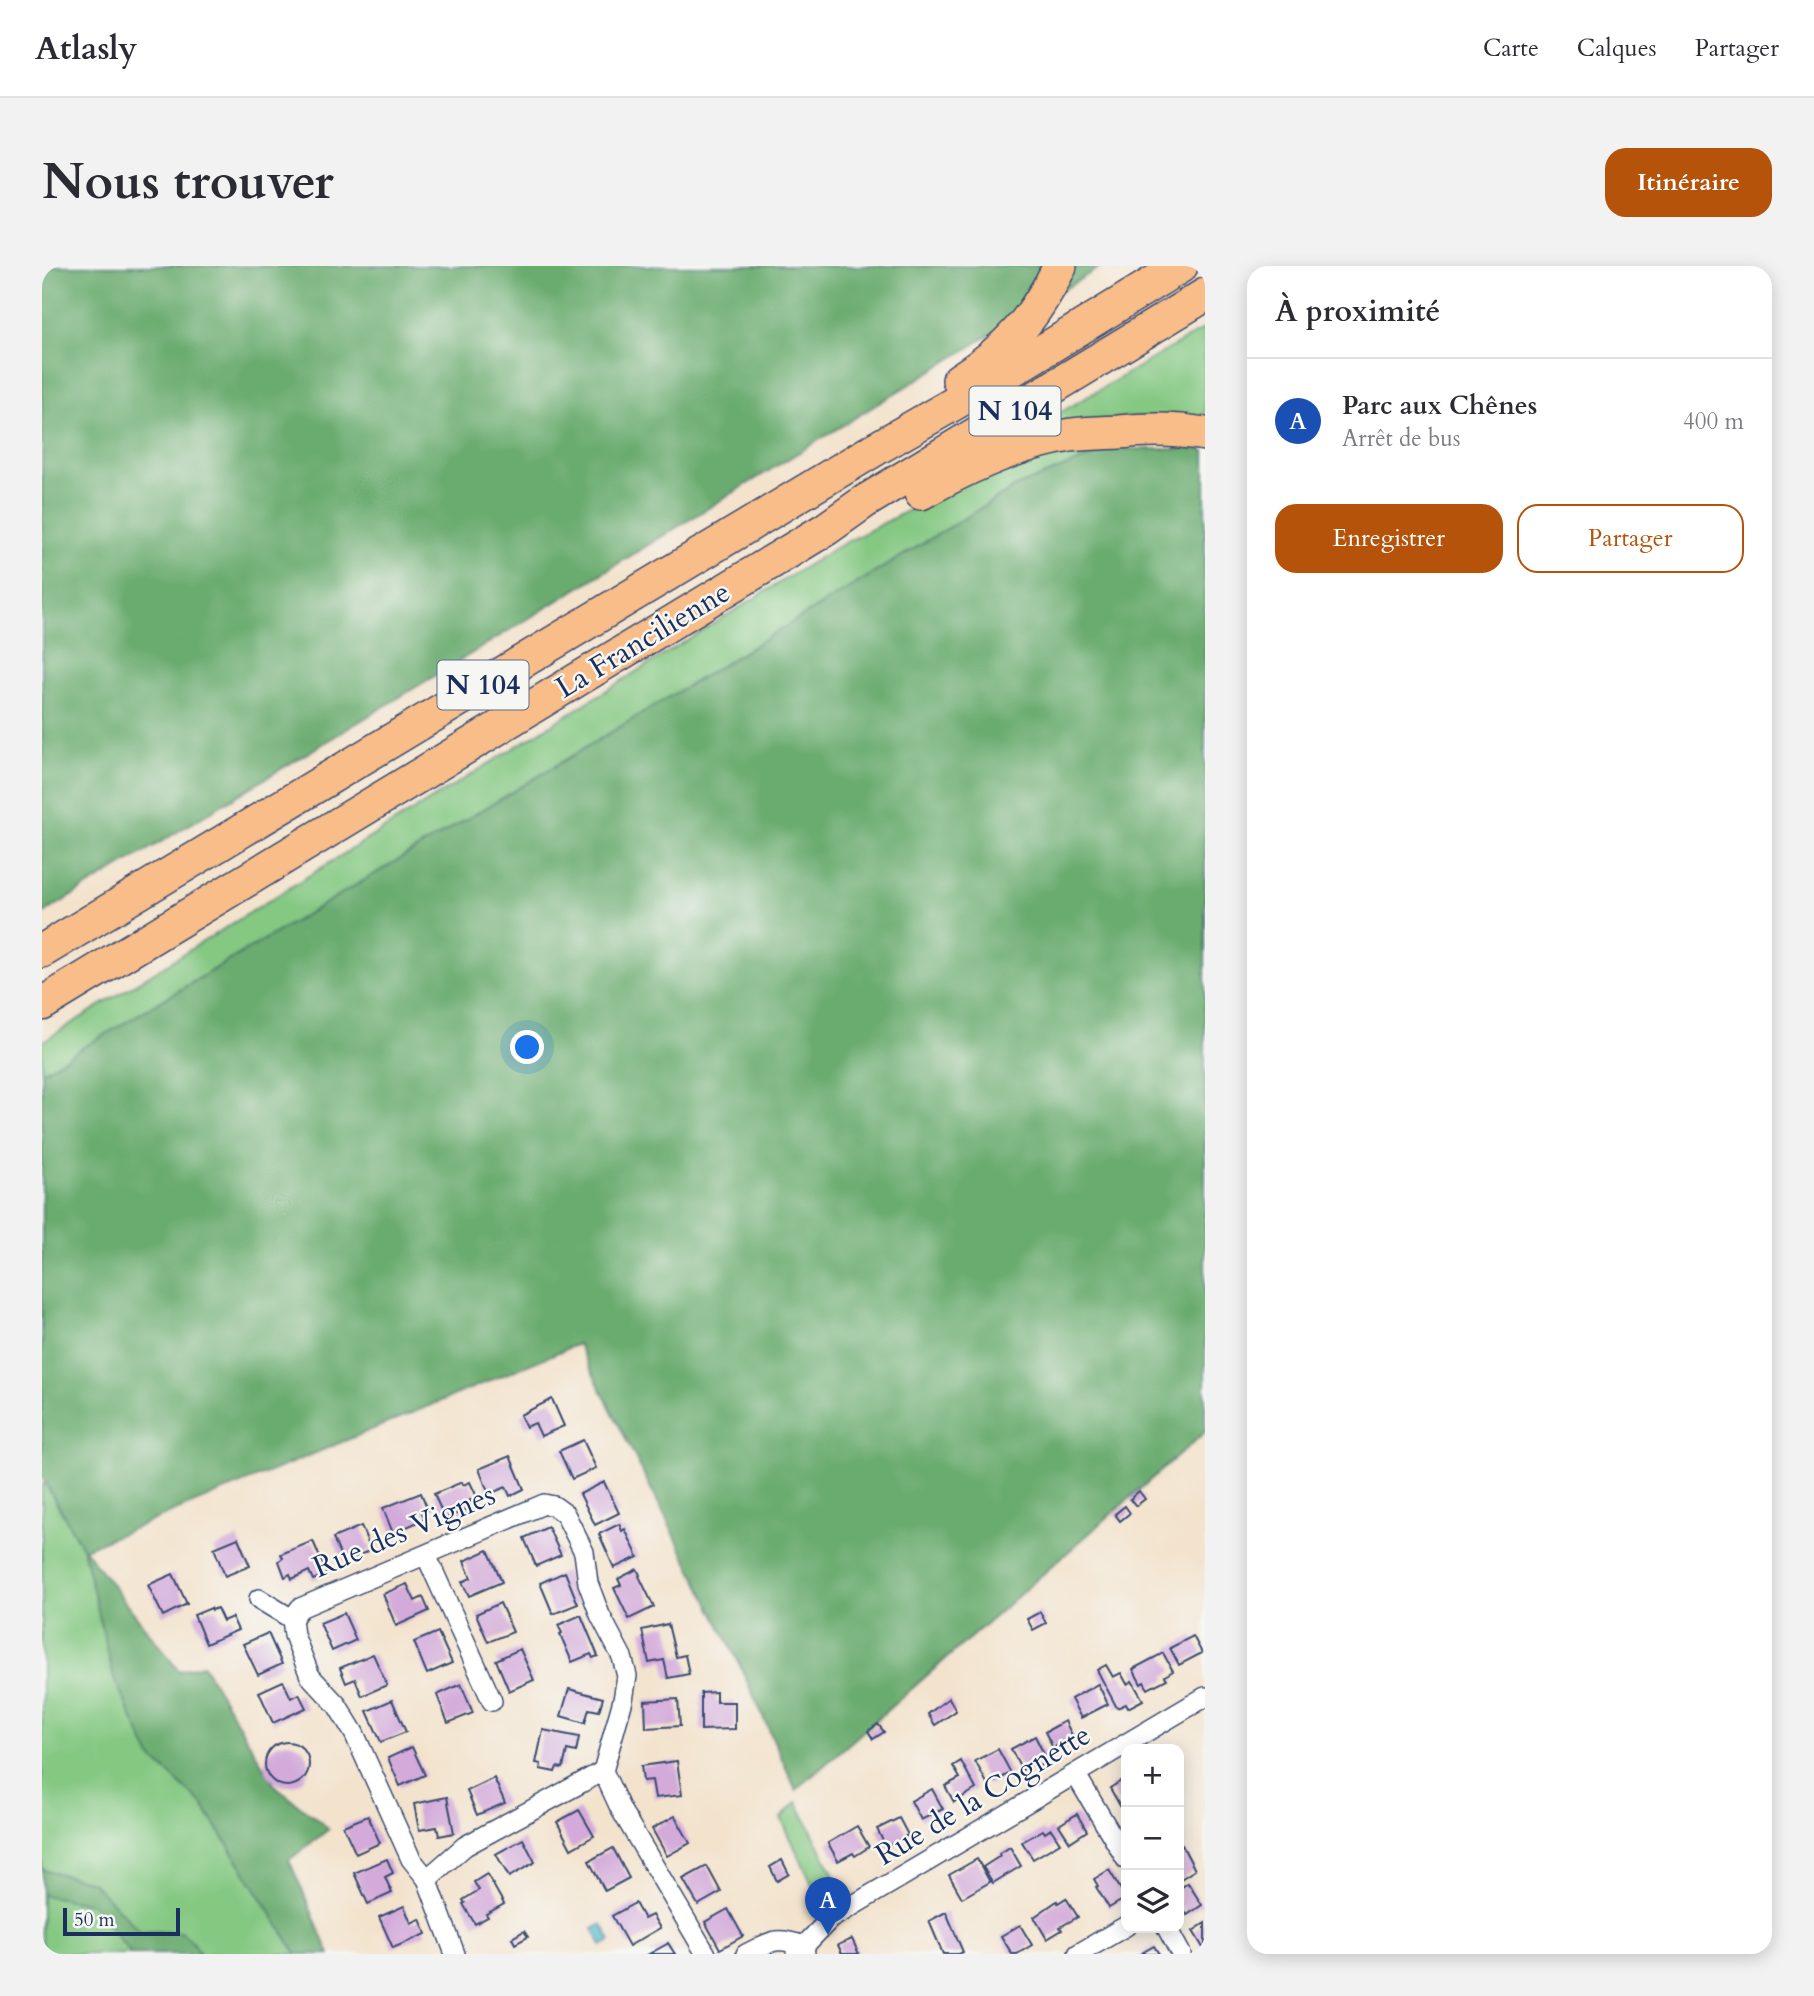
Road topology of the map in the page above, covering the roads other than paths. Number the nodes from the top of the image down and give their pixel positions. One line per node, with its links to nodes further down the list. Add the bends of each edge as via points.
1 (1060, 266): 5 (highway, via 1030,320 1010,341 976,369 895,420)
2 (1181, 266): 5 (highway, La Francilienne / N 104)
3 (1205, 295): 6 (highway, La Francilienne / N 104)
4 (1205, 434): 6 (highway, via 1152,429 1070,435 975,465 874,520)
5 (877, 448): 7 (highway, La Francilienne / N 104)
6 (825, 529): 8 (highway, La Francilienne / N 104)
7 (42, 951)
8 (42, 1004)
9 (426, 1555): 11 (street, Rue des Vignes, via 300,1608); 13 (street); 14 (street, Rue des Vignes, via 544,1504 565,1514 584,1552 588,1583 627,1676)
10 (259, 1599): 11 (street)
11 (292, 1619): 17 (street, via 310,1676 354,1732 411,1859)
12 (1205, 1698): 15 (street, Rue de la Cognette)
13 (492, 1701)
14 (603, 1772): 17 (street, via 465,1846); 22 (street)
15 (1076, 1775): 16 (street); 20 (street, Rue de la Cognette, via 830,1919)
16 (1121, 1851)
17 (427, 1879): 21 (street)
18 (1121, 1930): 24 (street)
19 (1170, 1933): 25 (street)
20 (801, 1951): 23 (street, via 786,1940)
21 (455, 1954)
22 (706, 1954)
23 (746, 1954)
24 (1078, 1954)
25 (1181, 1954)

